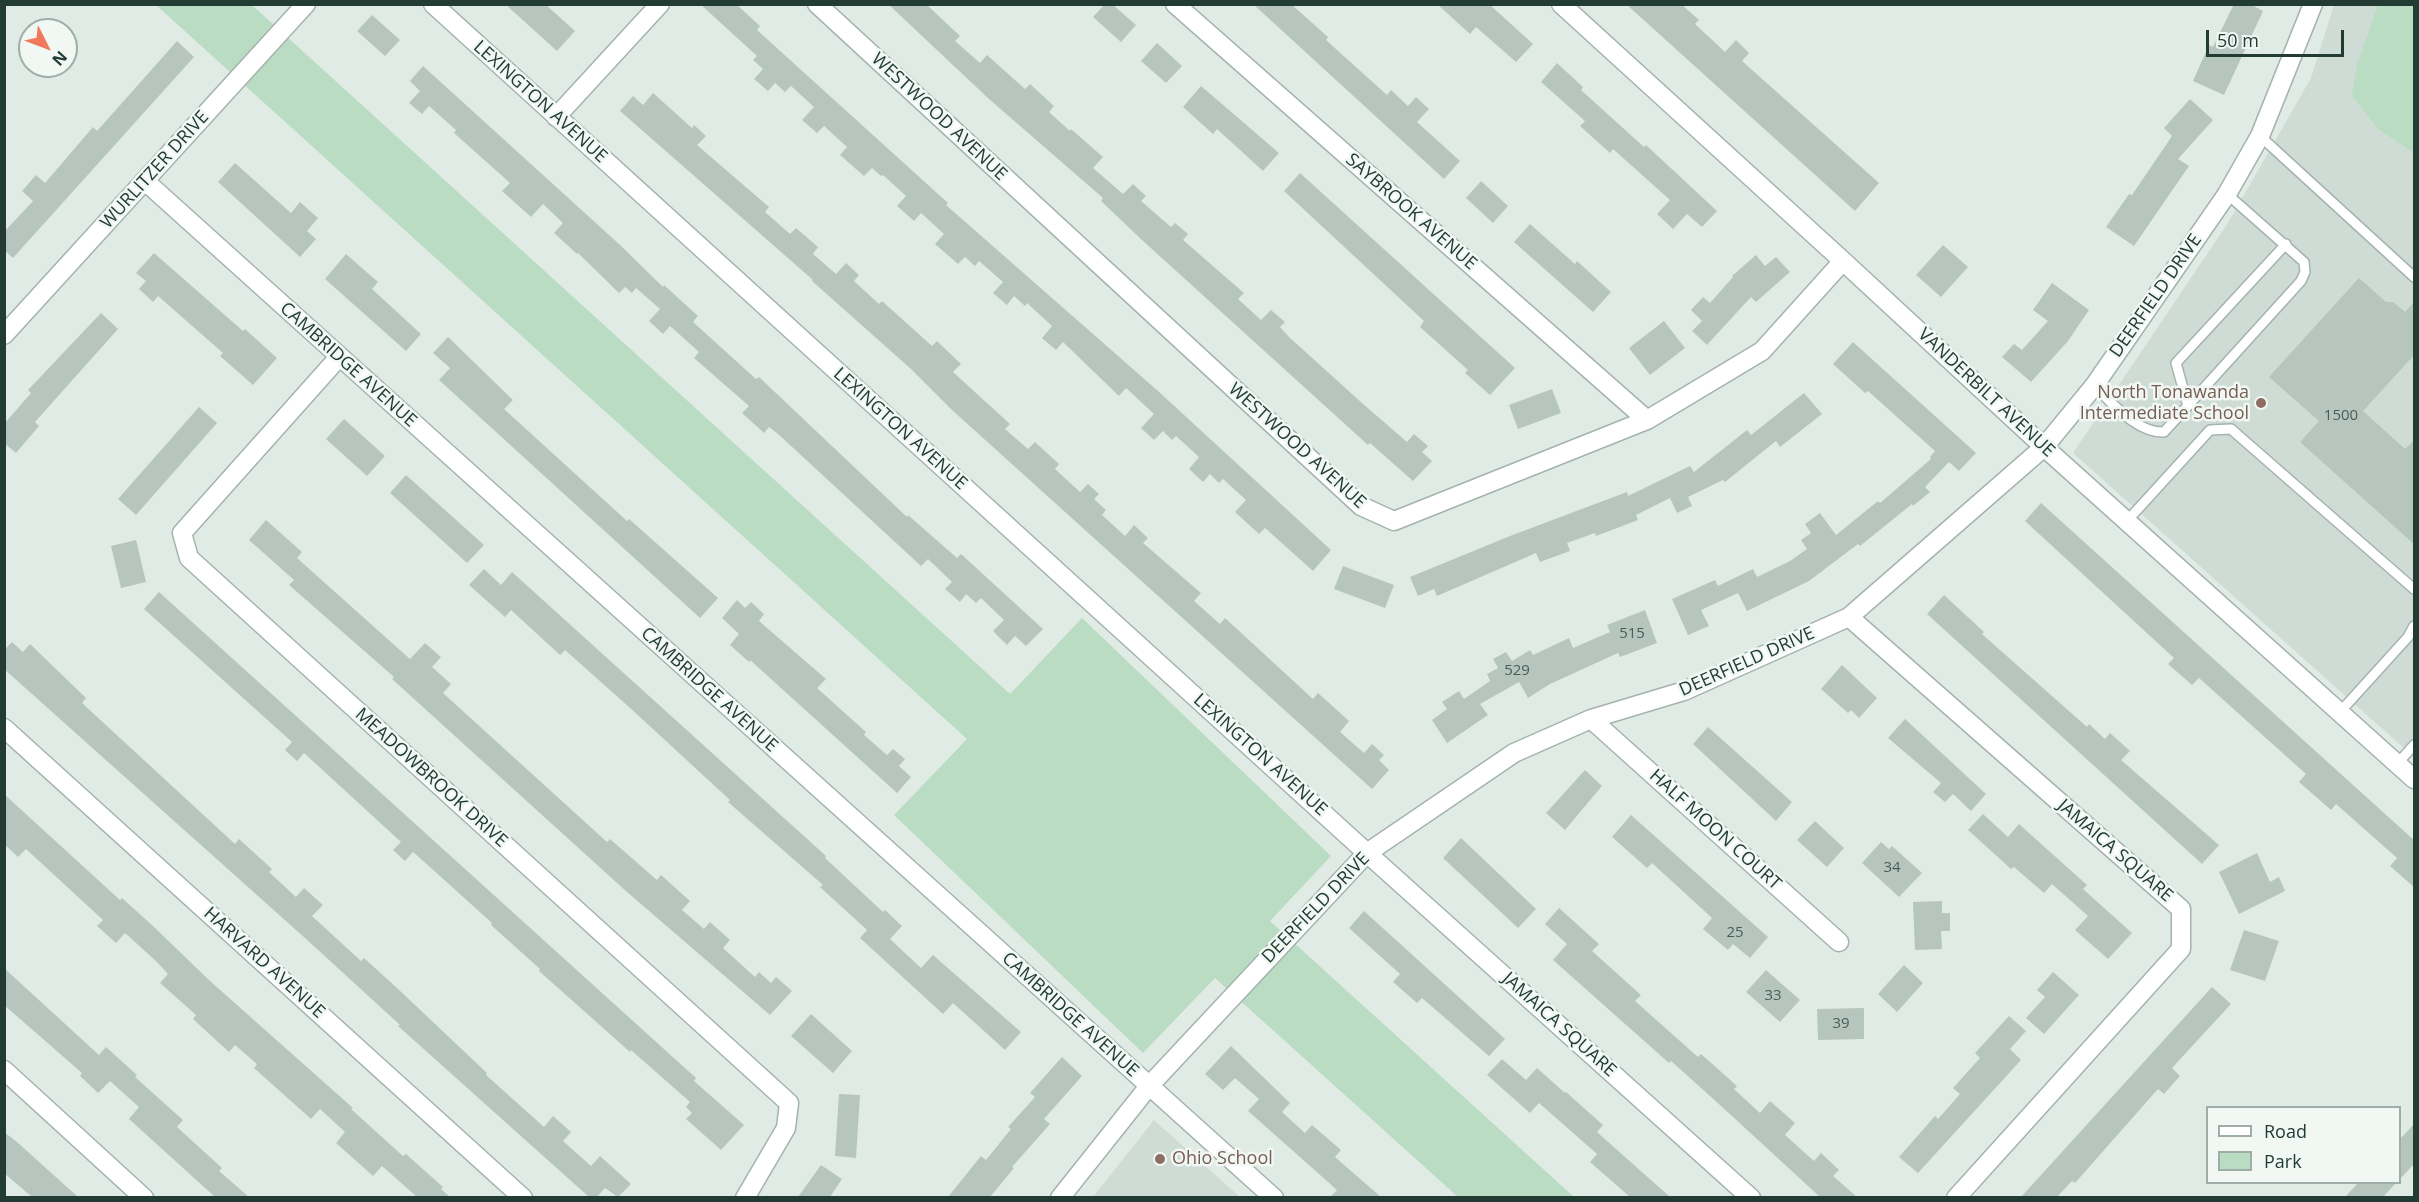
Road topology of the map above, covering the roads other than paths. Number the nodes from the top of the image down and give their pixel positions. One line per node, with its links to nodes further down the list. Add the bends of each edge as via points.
1 (306, 4): 10 (street, WURLITZER DRIVE)
2 (433, 4): 8 (street, LEXINGTON AVENUE)
3 (660, 4): 8 (street)
4 (817, 4): 19 (street, WESTWOOD AVENUE, via 1360,506 1394,521)
5 (1175, 4): 19 (street, SAYBROOK AVENUE)
6 (1561, 4): 13 (street, VANDERBILT AVENUE)
7 (2313, 4): 9 (street, DEERFIELD DRIVE)
8 (556, 117): 31 (street, LEXINGTON AVENUE)
9 (2260, 136): 11 (street, DEERFIELD DRIVE); 14 (lane)
10 (145, 181): 15 (street, WURLITZER DRIVE); 16 (street, CAMBRIDGE AVENUE)
11 (2227, 194): 12 (lane); 17 (street, DEERFIELD DRIVE)
12 (2286, 244): 18 (lane, via 2176,363); 18 (lane, via 2304,262 2301,281)
13 (1843, 261): 19 (street, WESTWOOD AVENUE, via 1762,351); 20 (street, VANDERBILT AVENUE)
14 (2415, 277)
15 (4, 335)
16 (339, 357): 34 (street, CAMBRIDGE AVENUE); 37 (street, MEADOWBROOK DRIVE, via 182,533 189,558 789,1103 786,1128)
17 (2094, 386): 18 (lane, via 2152,433 2164,432); 20 (street, DEERFIELD DRIVE)
18 (2188, 405)
19 (1647, 420)
20 (2044, 447): 21 (street, VANDERBILT AVENUE); 23 (street, DEERFIELD DRIVE)
21 (2127, 521): 22 (lane, via 2210,430 2231,429); 25 (street, VANDERBILT AVENUE)
22 (2415, 589)
23 (1849, 617): 26 (street, DEERFIELD DRIVE, via 1684,691); 41 (street, JAMAICA SQUARE, via 2181,909 2181,949)
24 (2415, 626): 25 (lane)
25 (2340, 712): 29 (street, VANDERBILT AVENUE)
26 (1591, 719): 31 (street, DEERFIELD DRIVE, via 1514,753); 32 (street, HALF MOON COURT)
27 (4, 728): 36 (street, HARVARD AVENUE)
28 (2415, 745): 29 (lane)
29 (2397, 764): 30 (street, VANDERBILT AVENUE)
30 (2415, 779)
31 (1367, 853): 34 (street, DEERFIELD DRIVE); 40 (street, JAMAICA SQUARE)
32 (1839, 942)
33 (4, 1070): 35 (street)
34 (1149, 1086): 38 (street, DEERFIELD DRIVE); 39 (street, CAMBRIDGE AVENUE)
35 (144, 1197)
36 (523, 1197)
37 (745, 1197)
38 (1060, 1197)
39 (1274, 1197)
40 (1751, 1197)
41 (1956, 1197)

